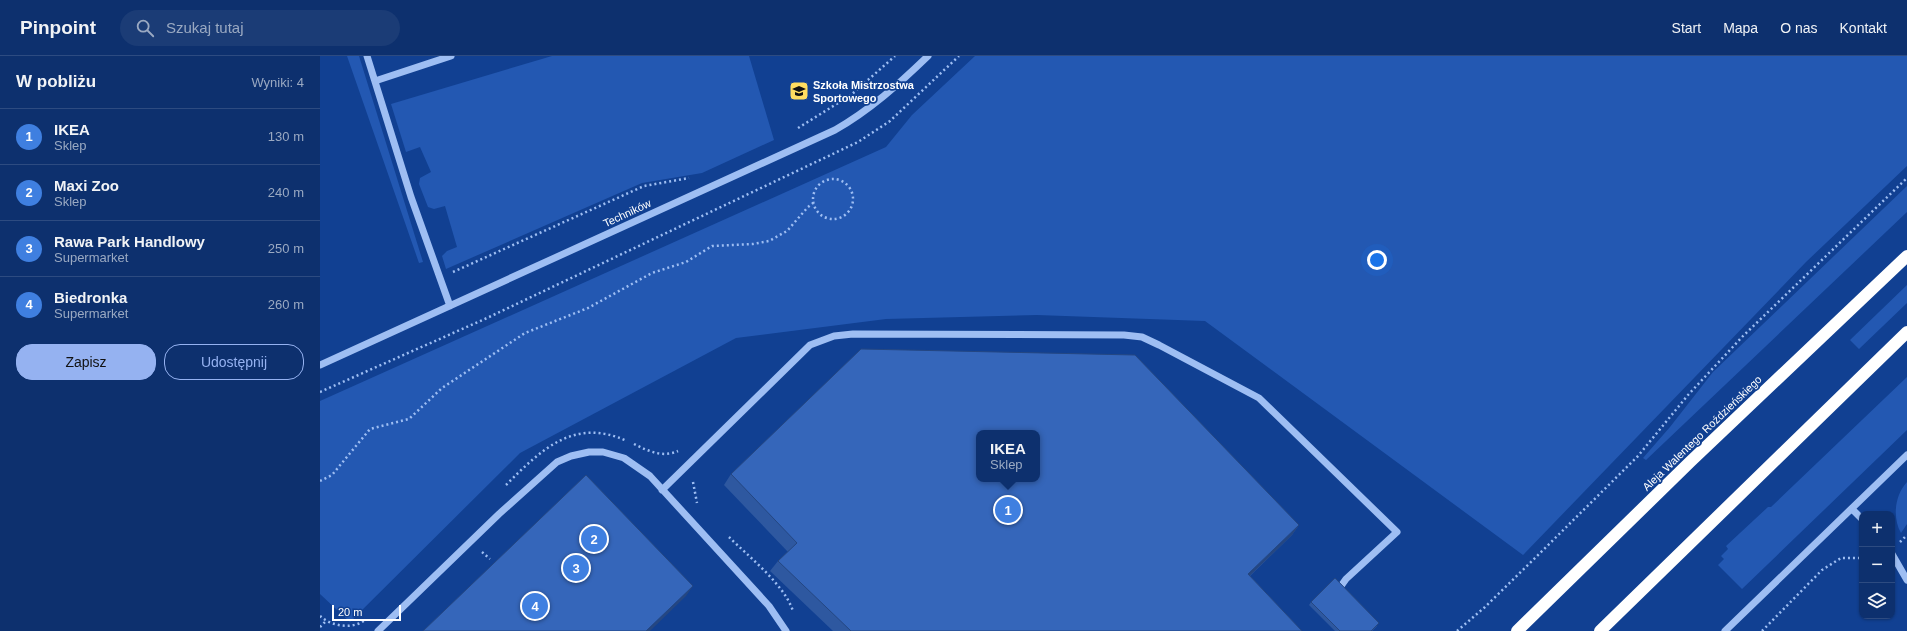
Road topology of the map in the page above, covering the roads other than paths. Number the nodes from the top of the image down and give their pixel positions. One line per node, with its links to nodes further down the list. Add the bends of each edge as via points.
1 (367, 56): 4 (street)
2 (451, 56): 4 (street)
3 (928, 56): 6 (street, Techników, via 882,98 835,130)
4 (375, 81): 6 (street, via 411,197)
5 (1907, 256): 16 (highway, Aleja Walentego Roździeńskiego)
6 (450, 306): 8 (street, Techników)
7 (1907, 332): 21 (highway)
8 (320, 365)
9 (1907, 455): 11 (street)
10 (662, 490): 15 (street, via 810,345 834,336 853,334 1142,337 1259,398 1397,532 1346,579 1335,594); 17 (street, via 650,476 629,461 603,452 589,452 557,462 499,514); 18 (street, via 769,606)
11 (1852, 509): 12 (street); 22 (street)
12 (1859, 517)
13 (1895, 559): 14 (street)
14 (1907, 580)
15 (1336, 600)
16 (1530, 618): 19 (highway); 20 (highway, Aleja Walentego Roździeńskiego)
17 (378, 631)
18 (786, 631)
19 (1511, 631)
20 (1517, 631)
21 (1600, 631)
22 (1725, 631)

